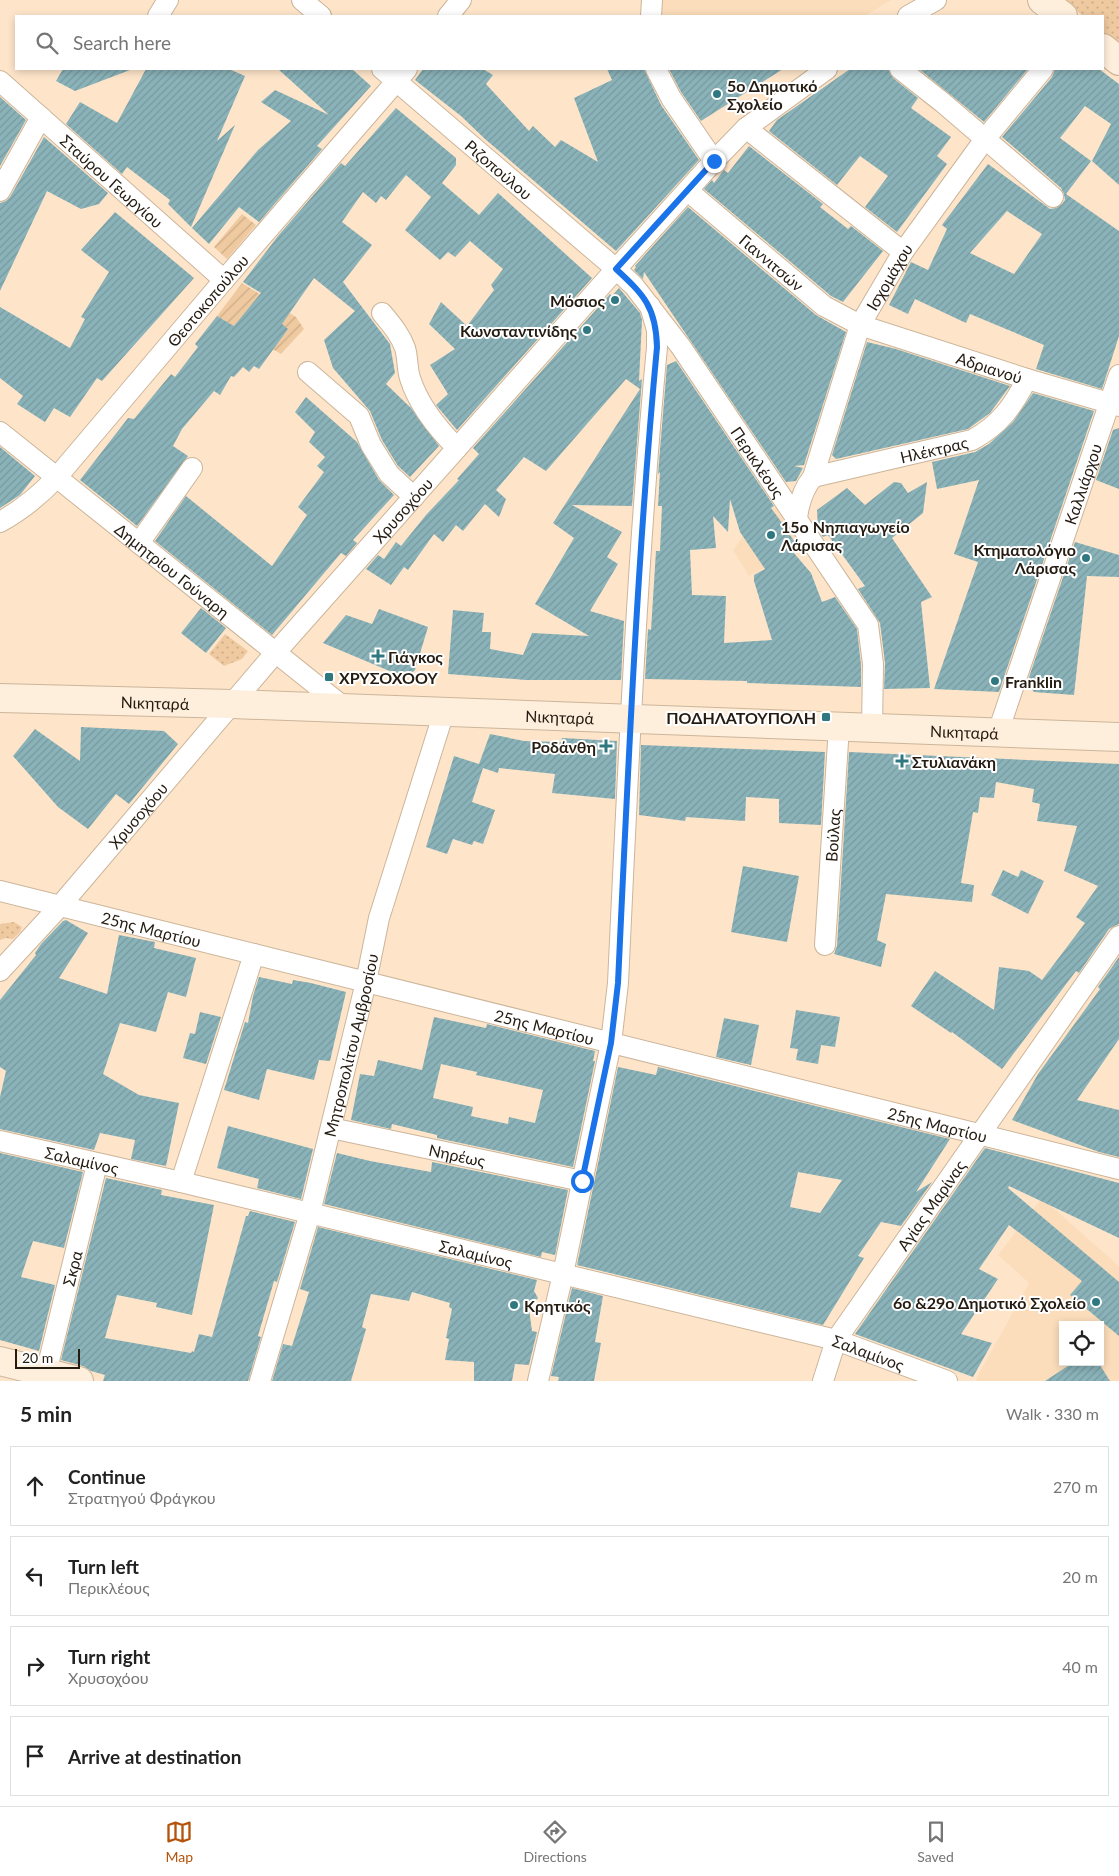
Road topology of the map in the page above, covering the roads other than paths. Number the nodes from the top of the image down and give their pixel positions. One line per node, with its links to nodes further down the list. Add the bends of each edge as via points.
1 (168, 0): 7 (street)
2 (302, 0): 8 (street)
3 (461, 0): 9 (street)
4 (652, 0): 10 (street)
5 (936, 0): 11 (street)
6 (1042, 0): 12 (street)
7 (159, 15)
8 (320, 15)
9 (449, 15)
10 (651, 15)
11 (910, 15)
12 (1062, 15)
13 (1104, 49): 14 (street)
14 (1119, 62)
15 (657, 70): 24 (street, via 671,98)
16 (826, 70): 22 (street, Χρυσοχόου)
17 (901, 70): 23 (street)
18 (1042, 70): 23 (street, Ισχομάχου)
19 (396, 73): 29 (street, Ριζοπούλου); 30 (street, Θεοτοκοπούλου)
20 (0, 81): 21 (street, Σταύρου Γεωργίου)
21 (41, 117): 25 (street); 30 (street, Σταύρου Γεωργίου)
22 (746, 128): 24 (street, Χρυσοχόου); 28 (street)
23 (985, 139): 27 (street); 28 (street, Ισχομάχου)
24 (714, 161): 26 (street, Χρυσοχόου)
25 (0, 191)
26 (688, 191): 29 (street, Χρυσοχόου); 33 (street, Γιαννιτσών, via 824,306)
27 (1053, 197)
28 (903, 252): 33 (street, Ισχομάχου)
29 (616, 269): 31 (street, Περικλέους); 39 (street, Χρυσοχόου)
30 (224, 280): 41 (street, Θεοτοκοπούλου)
31 (650, 306): 44 (street, Περικλέους); 52 (street, via 657,347 646,459)
32 (382, 313): 39 (street, via 398,332 416,392 440,431)
33 (860, 325): 36 (street, Αδριανού); 42 (street, Ισχομάχου)
34 (308, 372): 43 (street, via 359,416 371,445 390,474)
35 (1119, 375): 37 (street, Καλλιάρχου)
36 (1027, 379): 37 (street, Αδριανού); 42 (street, Ηλέκτρας, via 1003,417 988,432 972,440)
37 (1114, 404): 55 (street, Καλλιάρχου)
38 (0, 432): 41 (street, Δημητρίου Γούναρη)
39 (457, 448): 43 (street, Χρυσοχόου)
40 (192, 468): 46 (street)
41 (57, 477): 45 (street, Θεοτοκοπούλου, via 22,510); 46 (street, Δημητρίου Γούναρη)
42 (814, 477): 44 (street, Ισχομάχου, via 802,494)
43 (414, 496): 47 (street, Χρυσοχόου)
44 (797, 518): 54 (street, Περικλέους, via 868,624)
45 (0, 522)
46 (139, 543): 47 (street, Δημητρίου Γούναρη)
47 (276, 652): 49 (street, Χρυσοχόου); 50 (street, Δημητρίου Γούναρη)
48 (0, 698): 49 (street, Νικηταρά)
49 (232, 704): 50 (street, Νικηταρά); 60 (street, Χρυσοχόου)
50 (345, 708): 51 (street, Νικηταρά)
51 (444, 712): 52 (street, Νικηταρά); 65 (street, Μητροπολίτου Αμβροσίου, via 379,918)
52 (631, 719): 53 (street, Νικηταρά); 66 (street, via 618,983)
53 (839, 726): 54 (street, Νικηταρά); 62 (street, Βούλας)
54 (872, 728): 55 (street, Νικηταρά)
55 (998, 732): 56 (street, Νικηταρά)
56 (1119, 737)
57 (0, 891): 58 (street, 25ης Μαρτίου)
58 (28, 898): 59 (street); 60 (street, 25ης Μαρτίου)
59 (0, 904)
60 (60, 906): 63 (street, 25ης Μαρτίου); 64 (street, Χρυσοχόου)
61 (1119, 936): 68 (street, Αγίας Μαρίνας)
62 (825, 945)
63 (254, 954): 65 (street, 25ης Μαρτίου); 73 (street)
64 (0, 971)
65 (366, 982): 66 (street, 25ης Μαρτίου); 67 (street, Μητροπολίτου Αμβροσίου)
66 (611, 1043): 68 (street, 25ης Μαρτίου); 72 (street)
67 (331, 1128): 72 (street, Νηρέως); 74 (street, Μητροπολίτου Αμβροσίου)
68 (980, 1134): 71 (street, 25ης Μαρτίου); 76 (street, Αγίας Μαρίνας)
69 (0, 1140): 70 (street, Σαλαμίνος)
70 (97, 1164): 73 (street, Σαλαμίνος); 78 (street, Σκρα)
71 (1119, 1169)
72 (582, 1181): 75 (street)
73 (181, 1182): 74 (street, Σαλαμίνος)
74 (310, 1213): 75 (street, Σαλαμίνος); 80 (street, Μητροπολίτου Αμβροσίου)
75 (563, 1274): 76 (street, Σαλαμίνος); 81 (street)
76 (836, 1340): 82 (street, Αγίας Μαρίνας); 83 (street, Σαλαμίνος)
77 (0, 1361): 78 (street)
78 (46, 1373): 79 (street)
79 (79, 1381)
80 (260, 1381)
81 (538, 1381)
82 (823, 1381)
83 (947, 1381)

